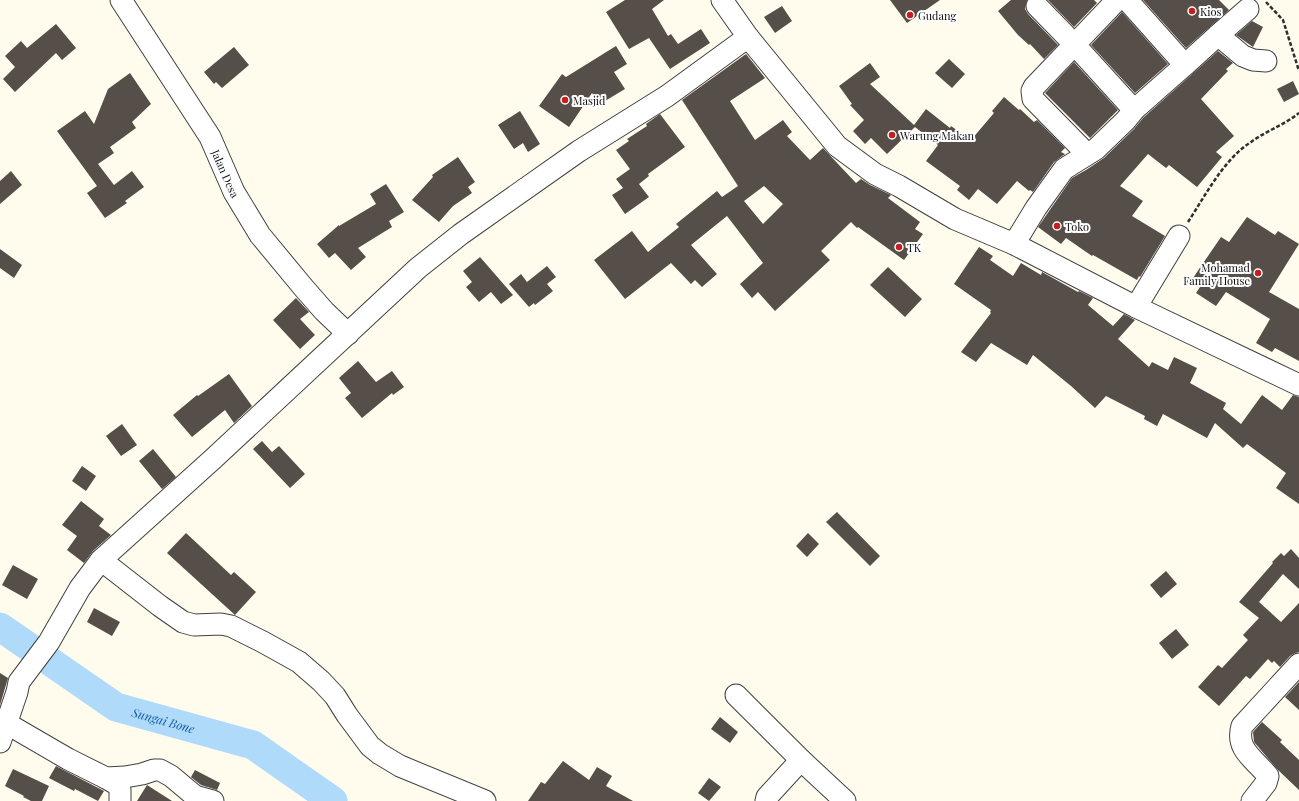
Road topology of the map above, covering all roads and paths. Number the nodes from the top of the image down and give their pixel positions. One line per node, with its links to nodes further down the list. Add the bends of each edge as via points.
1 (120, 0): 19 (street, Jalan Desa, via 210,137 234,192 260,235 324,311)
2 (722, 0): 8 (street)
3 (1117, 0): 9 (street)
4 (1127, 0): 11 (street)
5 (1256, 4): 7 (street); 12 (path, via 1282,20)
6 (1037, 6): 9 (street)
7 (1218, 35): 10 (street, via 1243,56); 11 (street)
8 (748, 37): 17 (street, via 837,146 875,174 955,219); 19 (street, via 667,96 579,151 461,234 418,268)
9 (1074, 44): 13 (street); 15 (street, via 1034,87 1032,94)
10 (1266, 61)
11 (1185, 65): 13 (street)
12 (1299, 71)
13 (1134, 110): 15 (street, via 1104,141)
14 (1299, 113): 16 (path, via 1250,142 1232,157)
15 (1087, 154): 17 (street, via 1056,177)
16 (1179, 236): 18 (street)
17 (1014, 244): 18 (street)
18 (1136, 307): 20 (street)
19 (348, 334): 21 (street)
20 (1299, 385)
21 (101, 560): 24 (street, via 80,588 49,642 19,682); 29 (street, via 184,622 194,625 230,626 299,662 335,696 370,746 380,754 400,766)
22 (1299, 664): 32 (street, via 1242,726 1240,742 1268,776 1266,783)
23 (736, 695): 25 (street)
24 (3, 732): 26 (street, via 68,759)
25 (801, 760): 30 (street); 31 (street)
26 (125, 776): 27 (street, via 118,785); 28 (street, via 160,770 196,796)
27 (120, 801)
28 (213, 801)
29 (485, 801)
30 (766, 801)
31 (845, 801)
32 (1252, 801)

